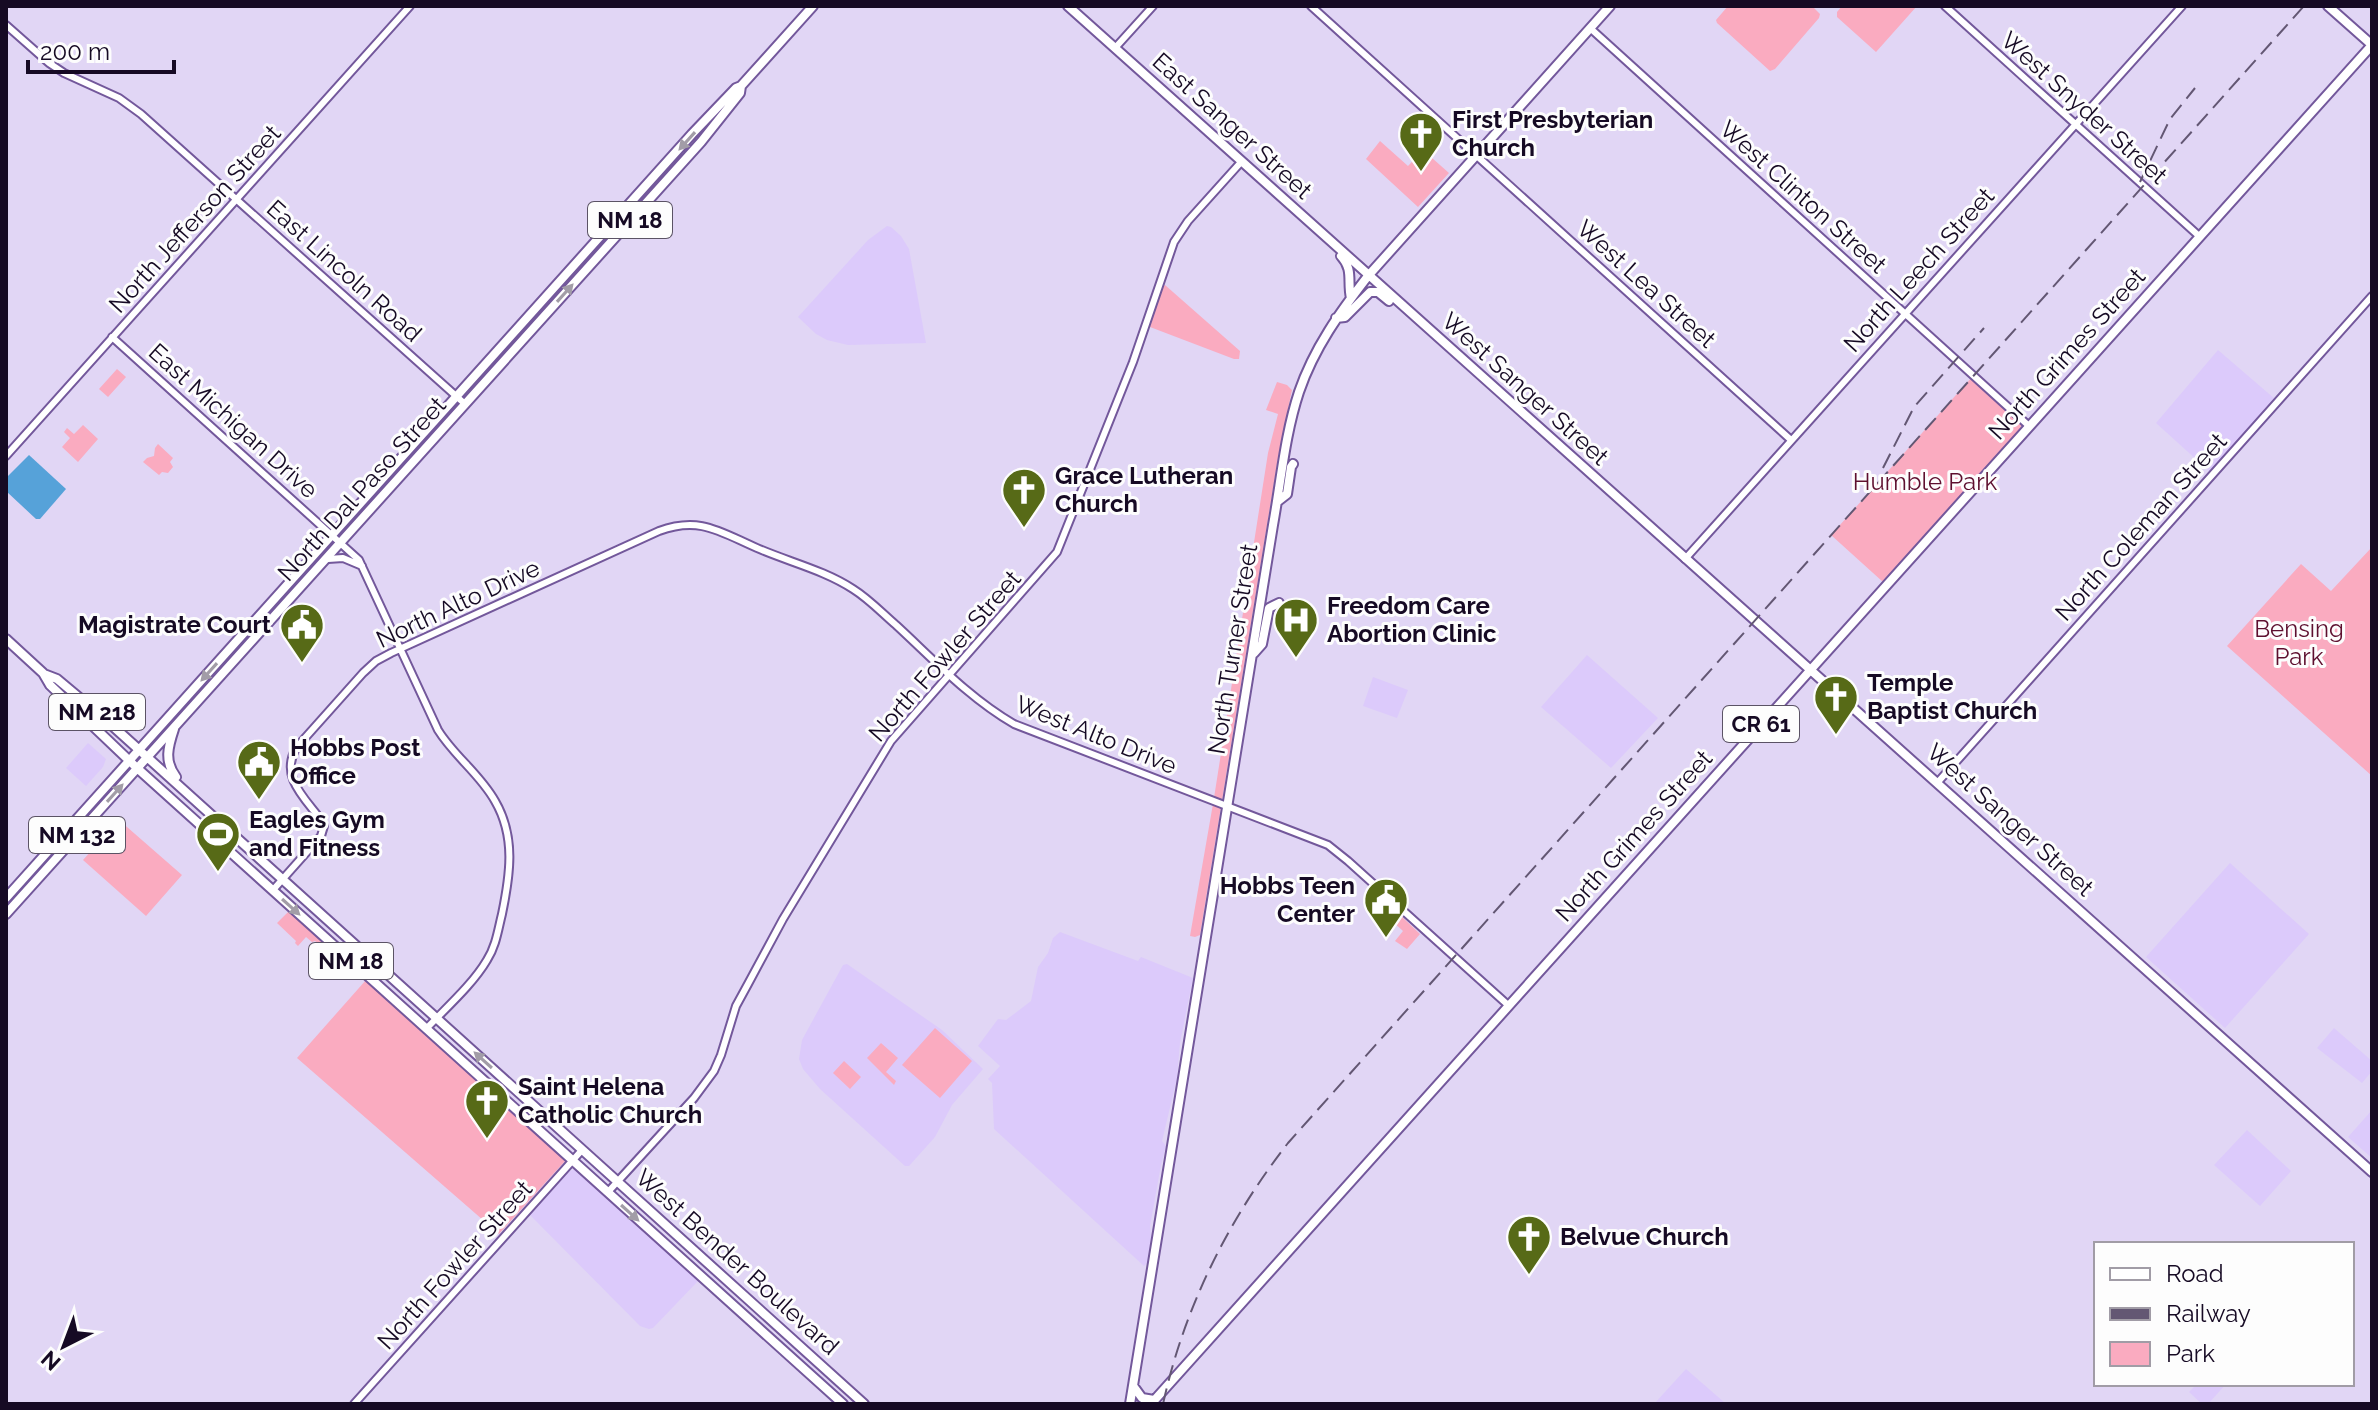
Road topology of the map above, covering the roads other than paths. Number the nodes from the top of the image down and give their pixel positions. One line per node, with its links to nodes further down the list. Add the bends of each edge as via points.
1 (410, 6): 18 (street, North Jefferson Street)
2 (813, 6): 14 (main road, North Dal Paso Street / NM 18)
3 (1068, 6): 13 (main road, East Sanger Street)
4 (1153, 6): 13 (street)
5 (1311, 6): 16 (street, West Lea Street)
6 (1610, 6): 11 (main road, North Turner Street)
7 (1945, 6): 15 (street, West Snyder Street)
8 (2182, 6): 15 (street, North Leech Street)
9 (2328, 6): 12 (main road)
10 (6, 25): 18 (street, East Lincoln Road, via 64,73 141,114)
11 (1590, 28): 16 (main road, North Turner Street); 25 (street, West Clinton Street)
12 (2372, 45): 20 (main road, North Grimes Street / CR 61)
13 (1115, 48): 17 (main road, East Sanger Street)
14 (741, 86): 28 (main road, North Dal Paso Street / NM 18, one-way to 28); 29 (main road, North Dal Paso Street / NM 18, one-way to 14, via 701,142)
15 (2075, 123): 20 (street, West Snyder Street); 25 (street, North Leech Street)
16 (1476, 155): 21 (main road, North Turner Street); 31 (street, West Lea Street)
17 (1242, 161): 19 (main road, East Sanger Street); 46 (street, North Fowler Street, via 1174,242 1133,362 1057,552)
18 (237, 199): 27 (street, North Jefferson Street); 28 (street, East Lincoln Road)
19 (1311, 224): 21 (main road, East Sanger Street); 23 (main road, via 1347,263)
20 (2199, 236): 30 (main road, North Grimes Street / CR 61)
21 (1368, 276): 23 (main road, North Turner Street); 24 (main road, West Sanger Street)
22 (2372, 296): 52 (street, North Coleman Street)
23 (1351, 298): 26 (main road, North Turner Street)
24 (1402, 306): 26 (main road, via 1370,292 1345,317); 37 (main road, West Sanger Street)
25 (1905, 313): 30 (street, West Clinton Street); 31 (street, North Leech Street)
26 (1336, 318): 34 (main road, North Turner Street, via 1299,393)
27 (112, 337): 32 (street, North Jefferson Street); 35 (street, East Michigan Drive)
28 (457, 396): 29 (street, East Lincoln Road); 35 (main road, North Dal Paso Street / NM 18)
29 (465, 404): 36 (main road, North Dal Paso Street / NM 18)
30 (2029, 426): 44 (main road, North Grimes Street / CR 61)
31 (1791, 440): 37 (street, North Leech Street)
32 (6, 456)
33 (1293, 464): 34 (main road, via 1287,494)
34 (1277, 502): 43 (main road, North Turner Street)
35 (333, 535): 36 (street, East Michigan Drive); 48 (main road, North Dal Paso Street / NM 18, one-way to 48)
36 (341, 542): 38 (main road, North Dal Paso Street / NM 18); 39 (street, East Michigan Drive)
37 (1685, 559): 44 (main road, West Sanger Street)
38 (324, 560): 39 (street, via 338,557); 47 (main road, North Dal Paso Street / NM 18)
39 (363, 566): 42 (street, East Michigan Drive)
40 (1279, 603): 43 (main road, via 1269,608 1262,644)
41 (6, 639): 45 (main road, NM 218)
42 (400, 649): 46 (street, North Alto Drive, via 672,525 695,524 823,573 864,597); 57 (street, North Alto Drive, via 363,673 292,755 290,776 324,826); 62 (street, East Michigan Drive, via 443,738 496,802 510,854 492,953)
43 (1254, 654): 54 (main road, North Turner Street)
44 (1811, 669): 52 (main road, West Sanger Street); 61 (main road, North Grimes Street / CR 61)
45 (43, 673): 48 (main road, NM 218, via 57,679); 50 (main road)
46 (950, 674): 54 (street, West Alto Drive, via 1014,724); 67 (street, North Fowler Street, via 891,741 783,919 741,996 714,1071)
47 (174, 727): 49 (main road, North Dal Paso Street / NM 18); 53 (main road, via 168,758)
48 (139, 750): 49 (main road, NM 218); 50 (main road, North Dal Paso Street / NM 132)
49 (147, 757): 51 (main road, North Dal Paso Street / NM 132); 53 (main road, NM 18)
50 (129, 761): 51 (main road, NM 18); 59 (main road, North Dal Paso Street / NM 132)
51 (137, 768): 56 (main road, NM 18); 60 (main road, North Dal Paso Street / NM 132, one-way to 51)
52 (1938, 782): 66 (main road, West Sanger Street)
53 (182, 788): 55 (main road, NM 18)
54 (1227, 806): 61 (street, West Alto Drive, via 1329,846); 69 (main road, North Turner Street)
55 (212, 814): 56 (main road); 57 (main road, NM 18)
56 (199, 824): 58 (main road, NM 18)
57 (283, 879): 58 (street, North Alto Drive); 62 (main road, NM 18)
58 (273, 890): 63 (main road, NM 18, one-way to 63)
59 (6, 898)
60 (6, 914)
61 (1508, 1005): 71 (main road, North Grimes Street / CR 61)
62 (436, 1018): 63 (street, East Michigan Drive); 64 (main road, NM 18, one-way to 62)
63 (426, 1029): 65 (main road, NM 18)
64 (582, 1150): 65 (street, North Fowler Street); 67 (main road, West Bender Boulevard / NM 18)
65 (572, 1161): 68 (main road, West Bender Boulevard / NM 18); 72 (street, North Fowler Street)
66 (2372, 1172)
67 (618, 1182): 68 (street, North Fowler Street); 74 (main road, West Bender Boulevard / NM 18)
68 (608, 1192): 73 (main road, West Bender Boulevard / NM 18, one-way to 73)
69 (1133, 1385): 70 (main road, North Turner Street); 71 (main road, via 1142,1398)
70 (1129, 1401)
71 (1153, 1402)
72 (354, 1404)
73 (843, 1404)
74 (864, 1404)

